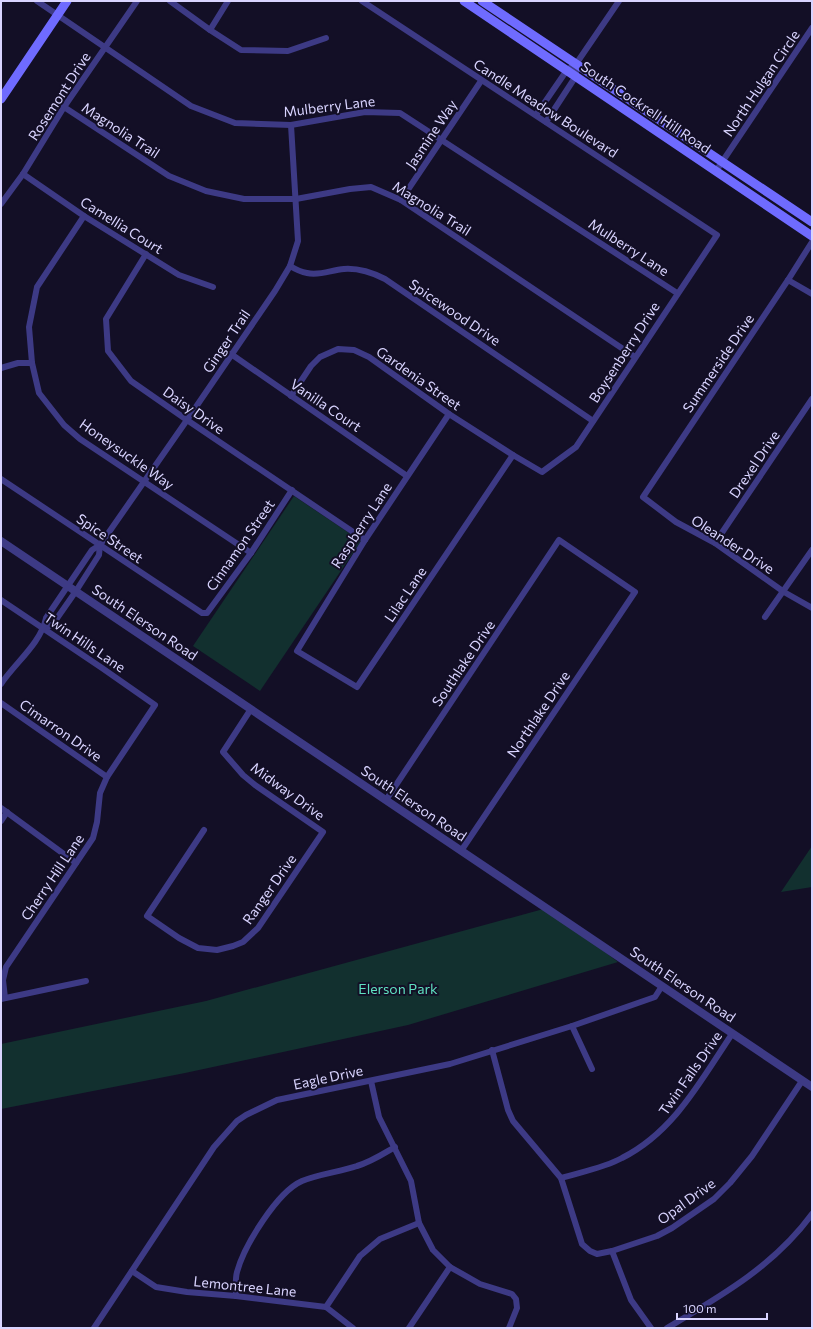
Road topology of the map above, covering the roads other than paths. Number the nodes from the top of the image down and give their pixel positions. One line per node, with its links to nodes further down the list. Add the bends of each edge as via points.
1 (37, 1): 10 (street, Mulberry Lane)
2 (67, 1): 10 (main road)
3 (136, 1): 14 (street, Rosemont Drive)
4 (170, 1): 12 (street)
5 (228, 1): 12 (street)
6 (362, 1): 18 (street, Candle Meadow Boulevard)
7 (464, 1): 16 (main road, South Cockrell Hill Road)
8 (482, 1): 15 (main road, South Cockrell Hill Road)
9 (619, 1): 15 (street)
10 (58, 14): 14 (street, Mulberry Lane); 19 (main road)
11 (812, 28): 25 (street, North Hulgan Circle)
12 (210, 30): 13 (street, via 241,50 288,51)
13 (326, 38)
14 (106, 46): 20 (street, Rosemont Drive); 23 (street, Mulberry Lane, via 191,106 235,123)
15 (576, 64): 16 (street); 17 (street); 25 (main road, South Cockrell Hill Road)
16 (567, 70): 17 (main road, South Cockrell Hill Road); 21 (street)
17 (576, 76): 22 (street); 26 (main road, South Cockrell Hill Road)
18 (481, 81): 21 (street, Candle Meadow Boulevard); 24 (street, Jasmine Way)
19 (1, 99)
20 (64, 107): 27 (street, Rosemont Drive); 28 (street, Magnolia Trail, via 169,176 206,191 244,199)
21 (536, 116): 22 (street, Candle Meadow Boulevard)
22 (546, 122): 33 (street, Candle Meadow Boulevard)
23 (291, 125): 24 (street, Mulberry Lane, via 365,112 400,113); 28 (street, Ginger Trail)
24 (442, 139): 29 (street, Jasmine Way); 40 (street, Mulberry Lane)
25 (722, 162): 26 (street, North Hulgan Circle); 32 (main road, South Cockrell Hill Road)
26 (716, 171): 34 (main road, South Cockrell Hill Road)
27 (22, 174): 30 (street, Rosemont Drive); 31 (street, Camellia Court)
28 (296, 199): 29 (street, Magnolia Trail, via 371,187); 37 (street, Ginger Trail, via 298,241)
29 (401, 200): 43 (street, Magnolia Trail)
30 (1, 204)
31 (84, 216): 36 (street, Camellia Court); 44 (street, Honeysuckle Way, via 37,287 29,327)
32 (812, 222)
33 (717, 235): 40 (street, Boysenberry Drive)
34 (812, 236)
35 (812, 242): 38 (street, Summerside Drive)
36 (146, 254): 39 (street, Camellia Court, via 179,275); 49 (street, Daisy Drive, via 106,319 108,351 131,381)
37 (290, 266): 42 (street, Ginger Trail); 50 (street, Spicewood Drive, via 306,274 357,269 376,274)
38 (788, 280): 41 (street); 57 (street, Summerside Drive)
39 (213, 287)
40 (677, 293): 43 (street, Boysenberry Drive)
41 (812, 294)
42 (231, 354): 46 (street, Vanilla Court); 49 (street, Ginger Trail)
43 (635, 357): 50 (street, Boysenberry Drive)
44 (32, 363): 45 (street, via 18,363); 55 (street, Honeysuckle Way, via 39,393 64,425 80,439)
45 (1, 368)
46 (291, 396): 48 (street, Gardenia Street, via 320,357 338,350 354,350 369,357); 53 (street, Vanilla Court)
47 (812, 399): 61 (street, Drexel Drive)
48 (449, 414): 51 (street, Gardenia Street); 53 (street, Raspberry Lane)
49 (187, 420): 55 (street, Ginger Trail); 56 (street, Daisy Drive)
50 (593, 421): 52 (street, Boysenberry Drive, via 576,447)
51 (513, 455): 52 (street, Gardenia Street); 73 (street, Lilac Lane, via 357,687)
52 (542, 472)
53 (407, 476): 58 (street, Raspberry Lane)
54 (1, 479): 62 (street, Spice Street)
55 (144, 481): 62 (street, Ginger Trail); 64 (street, Honeysuckle Way)
56 (292, 490): 58 (street, Daisy Drive); 64 (street, Cinnamon Street)
57 (643, 497): 61 (street, Oleander Drive, via 676,522)
58 (365, 540): 73 (street, Raspberry Lane)
59 (559, 540): 79 (street, Southlake Drive); 85 (street, Northlake Drive, via 635,592)
60 (1, 541): 65 (street, South Elerson Road)
61 (715, 543): 67 (street, Oleander Drive)
62 (100, 545): 65 (street, Ginger Trail, via 92,550); 66 (street, Ginger Trail, via 99,555); 70 (street, Spice Street, via 202,613)
63 (812, 550): 67 (street)
64 (251, 553): 70 (street, Cinnamon Street)
65 (68, 586): 66 (street, South Elerson Road); 72 (street, Ginger Trail, via 46,618)
66 (76, 591): 72 (street, Ginger Trail, via 53,624); 77 (street, South Elerson Road)
67 (784, 592): 69 (street, Oleander Drive); 71 (street)
68 (1, 600): 72 (street, Twin Hills Lane)
69 (812, 608)
70 (207, 613)
71 (765, 617)
72 (44, 629): 74 (street, Ginger Trail); 76 (street, Twin Hills Lane)
73 (297, 651)
74 (1, 684)
75 (1, 703): 78 (street, Cimarron Drive)
76 (155, 705): 78 (street, Cherry Hill Lane)
77 (251, 709): 79 (street, South Elerson Road); 84 (street, Midway Drive, via 223,752 255,785)
78 (107, 777): 86 (street, Cherry Hill Lane, via 100,793 93,838)
79 (386, 800): 85 (street, South Elerson Road)
80 (1, 808): 81 (street)
81 (7, 812): 82 (street); 86 (street)
82 (1, 821)
83 (204, 830): 84 (street, Ranger Drive, via 147,916 193,946 217,950 243,942 258,928)
84 (323, 832)
85 (461, 851): 88 (street, South Elerson Road)
86 (76, 863): 89 (street, Cherry Hill Lane, via 6,967)
87 (86, 981): 89 (street)
88 (662, 986): 90 (street, Eagle Drive, via 655,997); 91 (street, South Elerson Road)
89 (3, 999)
90 (572, 1026): 92 (street, Eagle Drive); 93 (street)
91 (732, 1034): 95 (street, South Elerson Road); 98 (street, Twin Falls Drive, via 684,1106 650,1142 611,1163)
92 (492, 1050): 94 (street, Eagle Drive, via 450,1064); 98 (street, via 513,1121)
93 (592, 1069)
94 (371, 1080): 97 (street, via 379,1117); 103 (street, Eagle Drive, via 277,1100 237,1121 214,1147)
95 (802, 1081): 96 (street, South Elerson Road); 101 (street, Opal Drive, via 752,1156 714,1199 657,1236)
96 (812, 1087)
97 (395, 1146): 100 (street, via 411,1181); 104 (street, via 379,1157 358,1166 300,1182 286,1193 246,1247 237,1273)
98 (561, 1178): 101 (street, Opal Drive, via 582,1244 597,1254)
99 (812, 1214): 111 (street, via 750,1277)
100 (419, 1223): 102 (street, via 433,1250); 105 (street, via 380,1239 360,1256)
101 (612, 1251): 110 (street, via 631,1300)
102 (450, 1267): 108 (street); 109 (street, via 480,1284 512,1294 516,1299 517,1308)
103 (132, 1271): 104 (street, Lemontree Lane, via 156,1287); 106 (street, Eagle Drive)
104 (236, 1296): 105 (street, Lemontree Lane)
105 (326, 1307): 107 (street)
106 (94, 1328)
107 (353, 1328)
108 (409, 1328)
109 (509, 1328)
110 (651, 1328)
111 (667, 1328)

